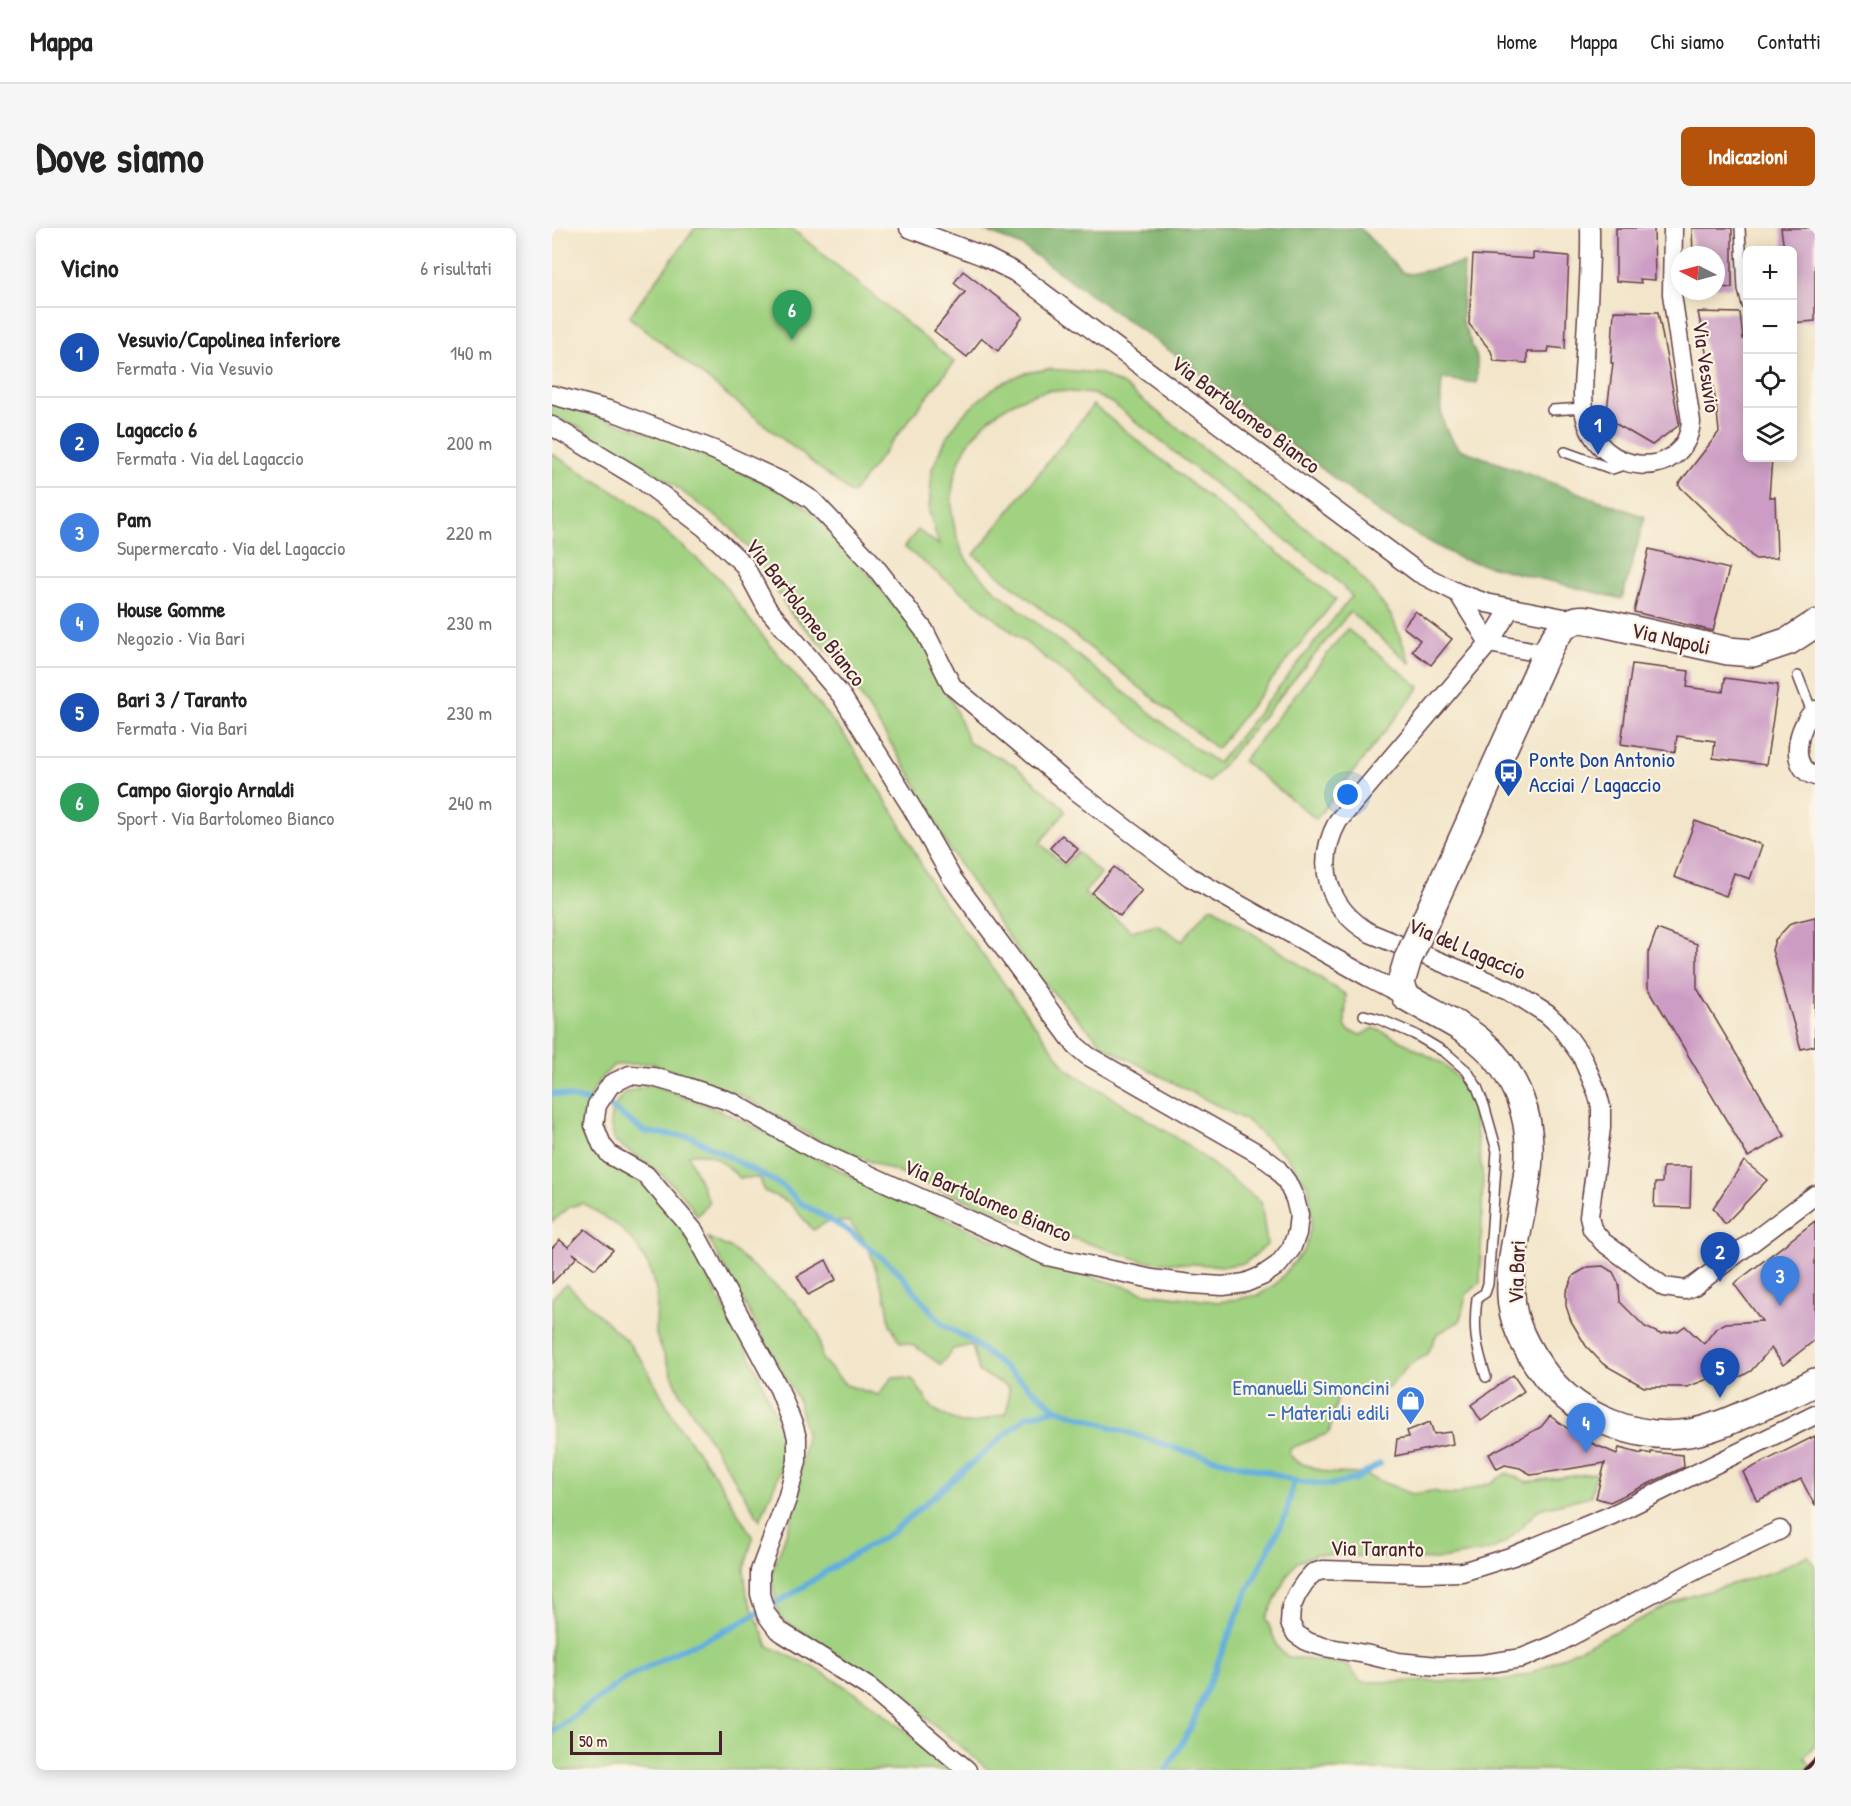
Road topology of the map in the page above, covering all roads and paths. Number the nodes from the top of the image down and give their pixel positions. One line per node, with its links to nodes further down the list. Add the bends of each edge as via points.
1 (909, 228): 12 (street, Via Bartolomeo Bianco, via 1015,272 1419,573)
2 (1590, 228): 7 (street, Via Vesuvio)
3 (1673, 228): 11 (street, Via Vesuvio, via 1672,294 1691,429 1683,446 1666,460 1644,465)
4 (1740, 228): 5 (lane)
5 (1746, 300)
6 (552, 395): 21 (street, via 612,411 714,450 812,500 873,564 924,630 952,686 1075,790 1190,877)
7 (1584, 408): 8 (lane); 11 (street, Via Vesuvio, via 1595,441)
8 (1552, 410)
9 (552, 426): 28 (street, Via Bartolomeo Bianco, via 642,480 705,527 744,565 767,608 841,695 951,878 1076,1046 1259,1154 1276,1167 1296,1198 1299,1215 1292,1249 1262,1276 1223,1286 1152,1279 1047,1256 814,1150 732,1102 687,1087 630,1075 611,1084 597,1106 594,1125 602,1145 610,1155 646,1175 694,1231 778,1389 794,1427 797,1461 760,1571 760,1594 766,1614 778,1630 870,1688)
10 (1565, 452): 11 (lane, Via Vesuvio, via 1612,469)
11 (1624, 461)
12 (1458, 593): 13 (street, Via Bartolomeo Bianco); 16 (street)
13 (1510, 609): 14 (street, Via Bartolomeo Bianco); 16 (street, Via del Lagaccio)
14 (1574, 620): 15 (street, Via Napoli, via 1753,653 1789,641); 17 (street, via 1557,635)
15 (1815, 624)
16 (1489, 643): 17 (street); 23 (street, Via del Lagaccio, via 1338,821 1326,862 1336,903 1356,925 1370,933 1509,990 1560,1026 1582,1057 1601,1107 1589,1222 1596,1236 1664,1287 1685,1290 1704,1279)
17 (1544, 658): 21 (street, bridge, via 1408,959 1401,982)
18 (1798, 676): 19 (lane)
19 (1814, 711): 20 (street, via 1801,728 1798,747 1801,766 1807,774)
20 (1815, 776)
21 (1405, 996): 25 (street, Via Bari, via 1459,1025 1488,1046 1521,1100 1528,1126 1530,1162 1511,1278 1512,1306 1530,1354 1564,1396 1594,1416 1623,1427 1688,1433 1740,1416)
22 (1364, 1015): 24 (lane, via 1414,1034 1446,1053 1467,1071 1485,1105 1497,1151 1488,1284 1485,1293 1477,1298 1474,1319 1476,1347)
23 (1815, 1195)
24 (1486, 1377)
25 (1815, 1382)
26 (1815, 1414): 27 (street, Via Taranto, via 1612,1515 1513,1556 1462,1572 1313,1573 1297,1594 1290,1623 1296,1634 1308,1642 1398,1662 1438,1666 1522,1658)
27 (1780, 1530)
28 (967, 1770)

